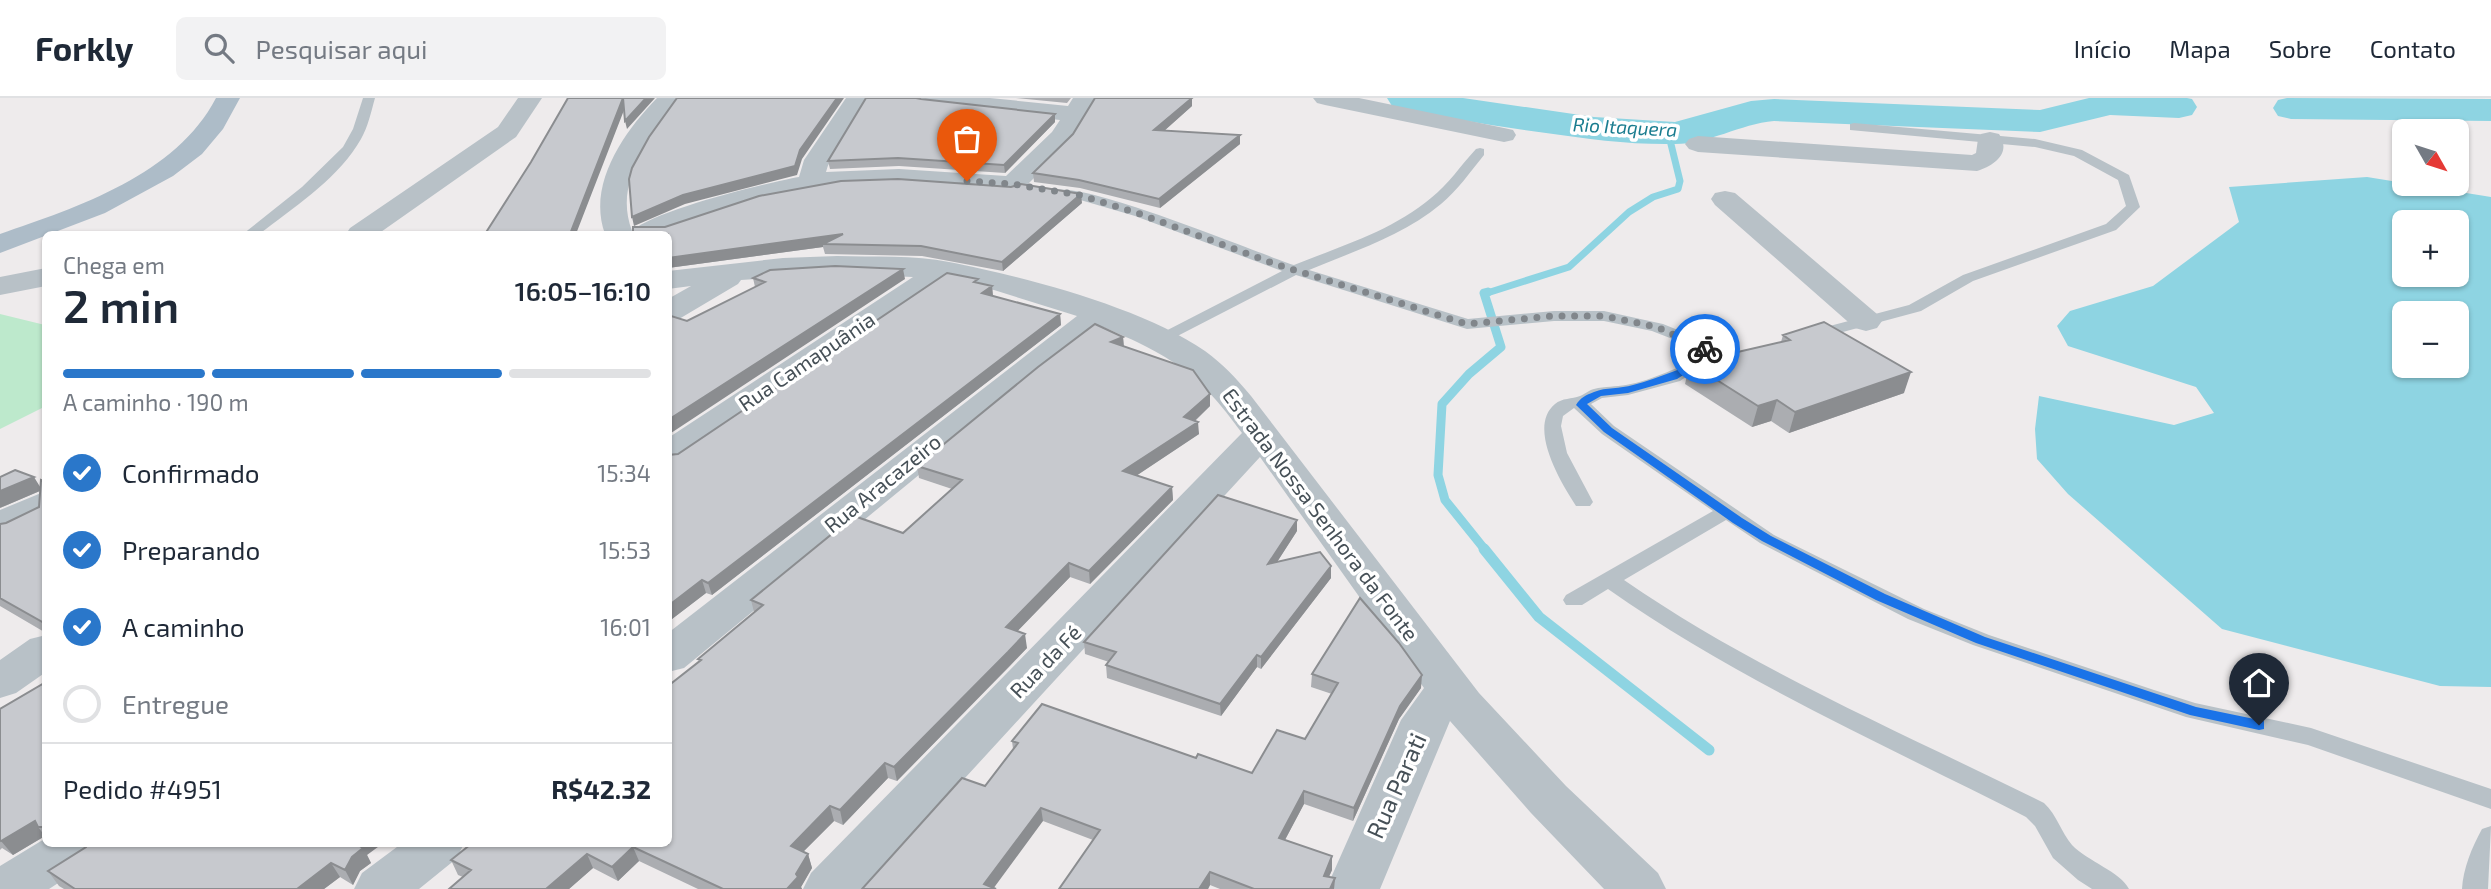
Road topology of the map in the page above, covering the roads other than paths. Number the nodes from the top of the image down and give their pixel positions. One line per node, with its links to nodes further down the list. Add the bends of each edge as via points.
1 (228, 98): 22 (main road, via 223,113 197,146 151,177 114,199)
2 (369, 98): 18 (lane, via 355,140 339,160)
3 (530, 98): 19 (street, via 506,132)
4 (670, 98): 20 (street, via 629,152 616,183 612,203)
5 (858, 98): 15 (street, via 818,157)
6 (922, 98): 8 (street)
7 (1325, 98): 10 (street)
8 (1079, 106): 16 (street)
9 (1854, 127): 11 (lane); 14 (street)
10 (1504, 135)
11 (1990, 139): 14 (street, via 1989,156 1977,163); 31 (lane, via 2046,145 2106,166 2124,178 2133,207 2111,227 1968,278 1915,308)
12 (1698, 144): 14 (street)
13 (1480, 152): 23 (lane, via 1439,199 1417,216)
14 (1876, 156)
15 (811, 184): 16 (street, via 900,178); 21 (street, via 737,201)
16 (1025, 187): 23 (lane, via 1079,195)
17 (1725, 199): 31 (street)
18 (254, 231)
19 (364, 231)
20 (617, 231)
21 (652, 231)
22 (0, 244)
23 (1297, 269): 33 (lane); 34 (lane, via 1467,324 1579,315 1625,319 1680,336 1726,358 1628,390 1598,393)
24 (945, 270): 25 (street, Estrada Nossa Senhora da Fonte, via 839,263); 30 (street, Estrada Nossa Senhora da Fonte, via 1022,286); 36 (street, Rua Camapuânia)
25 (739, 271): 27 (street, Estrada Nossa Senhora da Fonte); 29 (street)
26 (42, 277): 28 (street)
27 (672, 279)
28 (0, 286)
29 (672, 310)
30 (1100, 314): 33 (street, Estrada Nossa Senhora da Fonte); 44 (street, Rua Aracazeiro)
31 (1866, 321): 32 (lane)
32 (1800, 338)
33 (1160, 340): 35 (street, Estrada Nossa Senhora da Fonte, via 1201,364)
34 (1584, 401): 37 (lane, via 1562,407 1551,428); 39 (lane, via 1584,409 1608,430)
35 (1261, 433): 46 (street, Estrada Nossa Senhora da Fonte); 53 (street, Rua da Fé)
36 (672, 452)
37 (1583, 502)
38 (42, 505): 40 (street)
39 (1726, 512): 41 (lane); 47 (lane, via 1766,539 1880,597 1980,640 2194,711 2311,737)
40 (0, 525)
41 (1609, 580): 42 (lane); 56 (lane, via 1655,612 1764,674 2035,810 2062,850)
42 (1574, 600)
43 (42, 653): 45 (street)
44 (672, 654)
45 (0, 682)
46 (1450, 688): 54 (street, Rua Parati, via 1425,720); 55 (street, Estrada Nossa Senhora da Fonte, via 1561,815)
47 (2491, 799)
48 (2491, 836): 57 (lane)
49 (73, 847): 51 (street)
50 (434, 847): 52 (street)
51 (8, 889)
52 (381, 889)
53 (830, 889)
54 (1353, 889)
55 (1639, 889)
56 (2116, 889)
57 (2475, 889)

